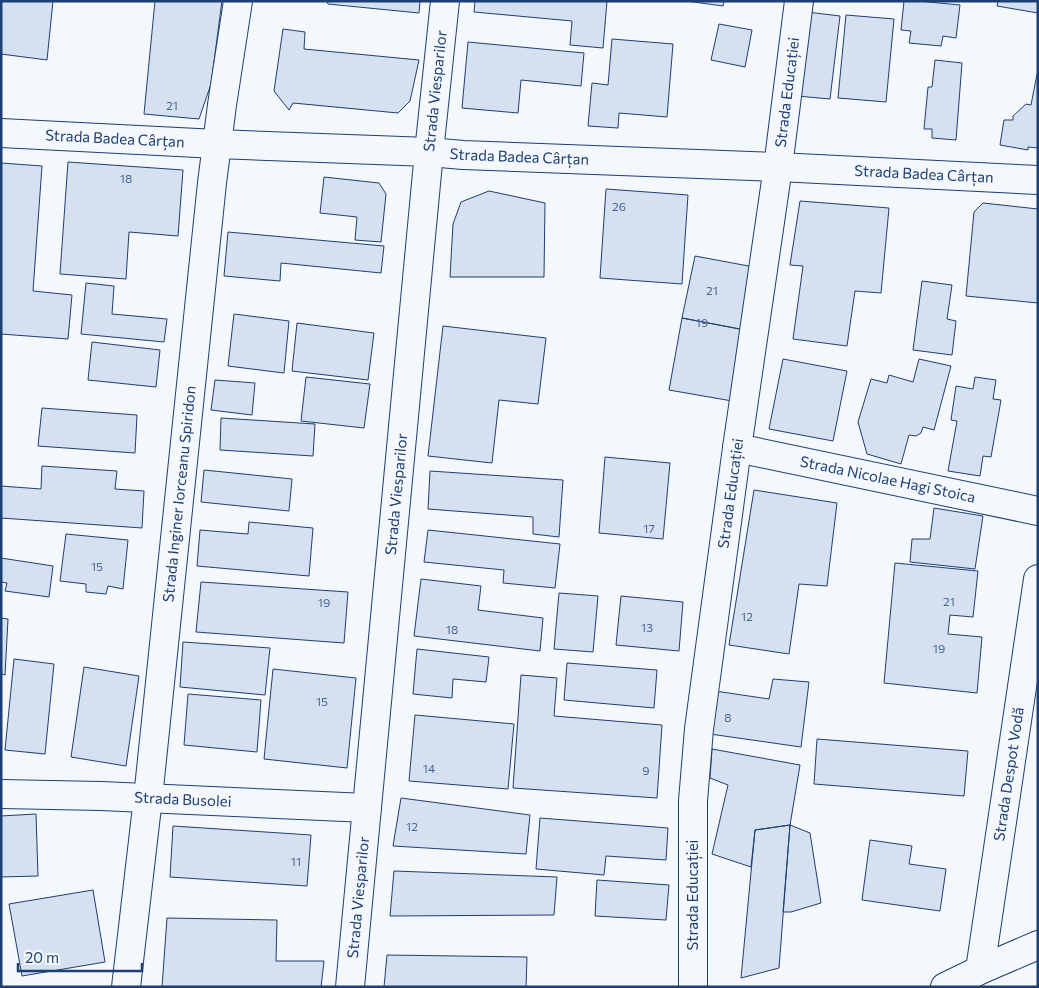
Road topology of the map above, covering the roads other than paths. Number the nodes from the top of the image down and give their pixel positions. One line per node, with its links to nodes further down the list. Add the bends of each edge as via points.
1 (238, 1): 5 (street, Strada Inginer Iorceanu Spiridon)
2 (445, 1): 6 (street, Strada Viesparilor)
3 (799, 1): 7 (street, Strada Educației)
4 (1, 132): 5 (street, Strada Badea Cârțan)
5 (217, 144): 6 (street, Strada Badea Cârțan); 13 (street, Strada Inginer Iorceanu Spiridon)
6 (429, 152): 7 (street, Strada Badea Cârțan); 14 (street, Strada Viesparilor)
7 (778, 167): 8 (street, Strada Badea Cârțan); 9 (street, Strada Educației)
8 (1038, 180)
9 (737, 448): 10 (street, Strada Nicolae Hagi Stoica); 19 (street, Strada Educației, via 699,729 693,801)
10 (1038, 511)
11 (1038, 579): 16 (street, Strada Despot Vodă)
12 (1, 794): 13 (street, Strada Busolei)
13 (148, 798): 14 (street, Strada Busolei); 17 (street, Strada Inginer Iorceanu Spiridon)
14 (366, 808): 18 (street, Strada Viesparilor)
15 (1038, 945): 16 (street)
16 (980, 970): 20 (street)
17 (126, 987)
18 (350, 987)
19 (693, 987)
20 (945, 987)

